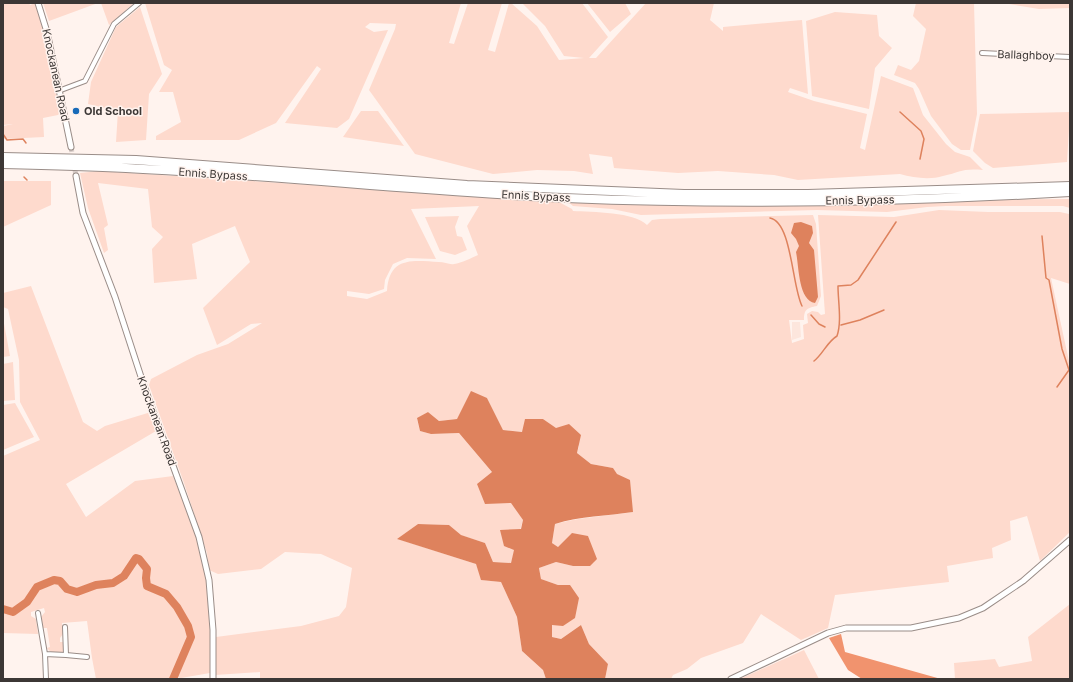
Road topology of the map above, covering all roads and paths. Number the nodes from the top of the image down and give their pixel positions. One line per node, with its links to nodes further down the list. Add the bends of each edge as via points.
1 (38, 3): 5 (street, Knockanean Road, via 48,32)
2 (139, 3): 5 (street, via 114,24 85,82)
3 (982, 53): 4 (street, Ballaghboy)
4 (1070, 56)
5 (60, 90): 6 (street, Knockanean Road)
6 (71, 147)
7 (3, 157): 10 (highway, Ennis Bypass, via 136,160 467,185 676,193 815,194)
8 (3, 164): 11 (highway, Ennis Bypass, via 127,168 566,198 676,201 841,201)
9 (76, 176): 19 (street, Knockanean Road, via 83,213 199,537 209,580)
10 (1070, 186)
11 (1070, 192)
12 (1070, 540): 20 (street, via 994,603 959,618 911,628 846,628 828,633)
13 (38, 613): 15 (street)
14 (65, 627): 16 (street)
15 (45, 654): 16 (street); 18 (street)
16 (66, 655): 17 (street)
17 (86, 657)
18 (46, 679)
19 (213, 679)
20 (731, 679)

